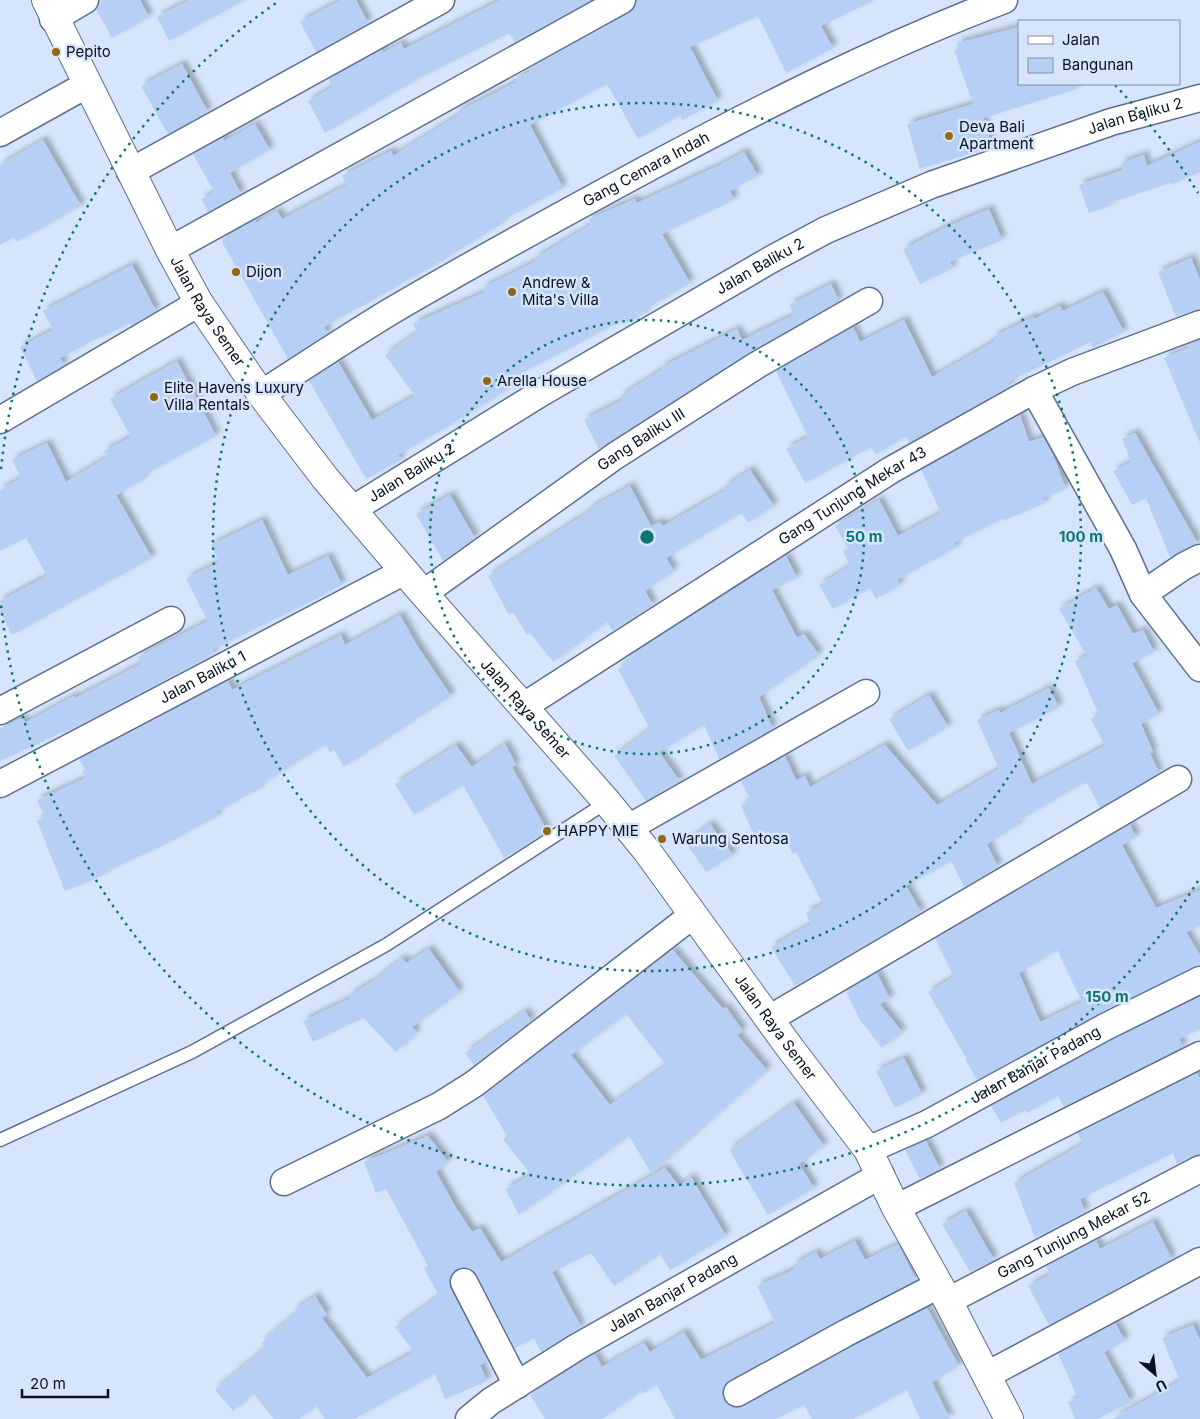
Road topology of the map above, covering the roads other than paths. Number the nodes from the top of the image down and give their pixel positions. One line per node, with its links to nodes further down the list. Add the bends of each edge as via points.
1 (85, 0): 5 (street)
2 (441, 0): 9 (street)
3 (622, 0): 10 (street)
4 (1004, 0): 15 (street, Gang Cemara Indah, via 839,71 725,127 550,221 391,312)
5 (50, 9): 6 (street, Jalan Raya Semer)
6 (88, 84): 8 (street); 9 (street, Jalan Raya Semer)
7 (1200, 98): 17 (street, Jalan Baliku 2, via 1111,122 956,176 826,230 541,393)
8 (0, 133)
9 (130, 172): 10 (street, Jalan Raya Semer)
10 (170, 250): 12 (street, Jalan Raya Semer)
11 (869, 301): 20 (street, Gang Baliku III, via 757,364 615,456)
12 (199, 303): 15 (street, Jalan Raya Semer); 16 (street)
13 (1200, 324): 14 (street, Gang Tunjung Mekar 43, via 1072,372)
14 (1034, 390): 21 (street, via 1123,549); 25 (street, Gang Tunjung Mekar 43, via 891,470)
15 (261, 394): 17 (street, Jalan Raya Semer)
16 (0, 420)
17 (353, 509): 19 (street, Jalan Raya Semer)
18 (1200, 558): 21 (street)
19 (404, 571): 20 (street, Jalan Raya Semer); 28 (street, Jalan Baliku 1)
20 (424, 593): 25 (street, Jalan Raya Semer)
21 (1143, 594): 23 (street)
22 (171, 620): 26 (street)
23 (1200, 668)
24 (866, 693): 30 (street)
25 (524, 706): 29 (street, Jalan Raya Semer)
26 (0, 711)
27 (1178, 779): 33 (street)
28 (0, 784)
29 (607, 802): 30 (street, Jalan Raya Semer); 35 (lane, via 386,945 192,1052)
30 (628, 828): 31 (street, Jalan Raya Semer)
31 (693, 915): 33 (street, Jalan Raya Semer); 39 (street, via 474,1084 439,1106)
32 (1200, 980): 36 (street, Jalan Banjar Padang, via 1105,1026 927,1124)
33 (769, 1019): 36 (street, Jalan Raya Semer)
34 (1200, 1055): 40 (street)
35 (0, 1140)
36 (868, 1150): 38 (street, Jalan Raya Semer)
37 (1200, 1169): 43 (street, Gang Tunjung Mekar 52)
38 (880, 1175): 40 (street, Jalan Raya Semer); 45 (street, Jalan Banjar Padang, via 586,1342)
39 (284, 1182)
40 (896, 1208): 43 (street, Jalan Raya Semer)
41 (1200, 1261): 44 (street)
42 (464, 1282): 45 (street)
43 (943, 1293): 44 (street, Jalan Raya Semer); 46 (street, Gang Tunjung Mekar 52, via 846,1332)
44 (987, 1375): 48 (street, Jalan Raya Semer)
45 (517, 1385): 47 (street, Jalan Banjar Padang)
46 (737, 1393)
47 (469, 1419)
48 (1009, 1419)

